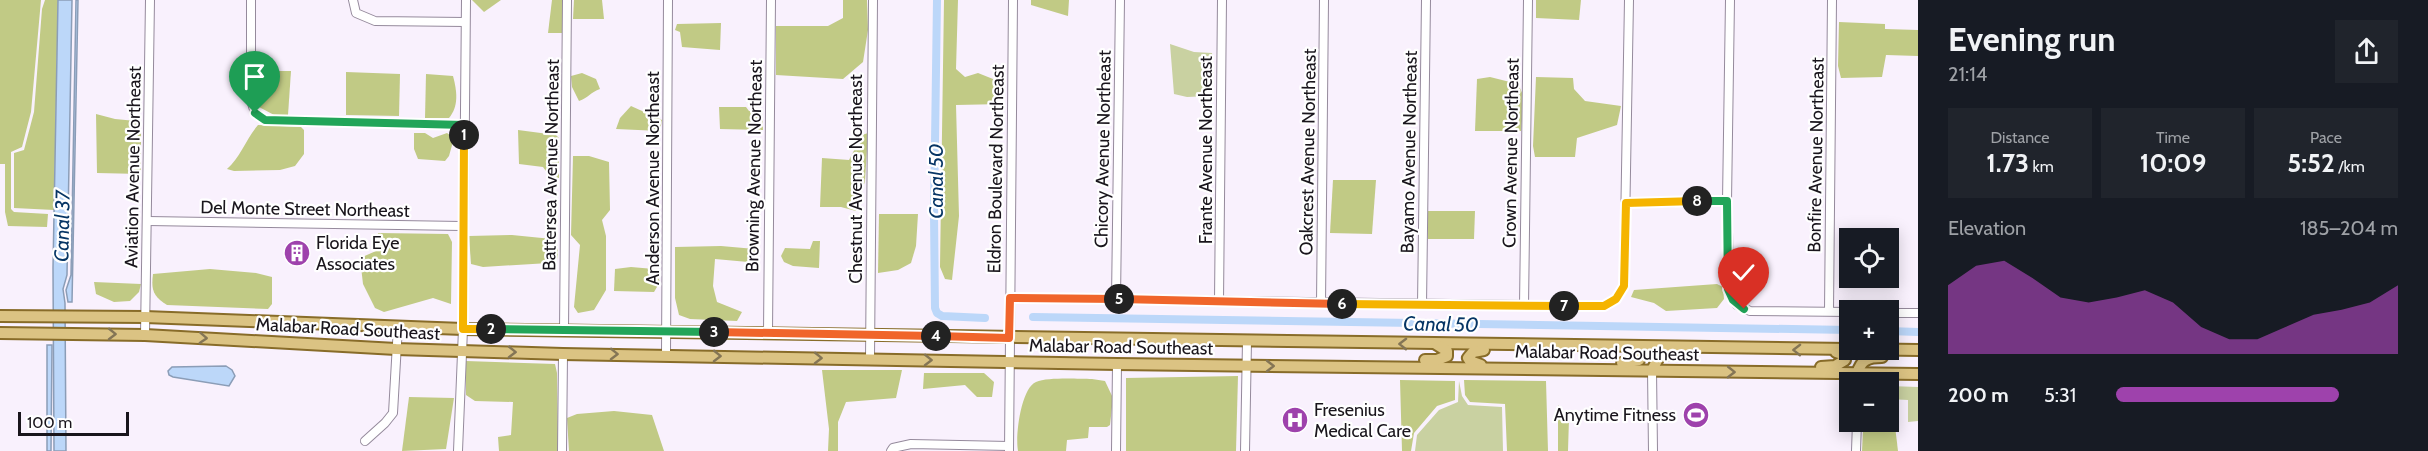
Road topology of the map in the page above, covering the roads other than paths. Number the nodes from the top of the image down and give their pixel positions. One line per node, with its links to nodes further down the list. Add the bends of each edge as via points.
1 (150, 0): 22 (street, Aviation Avenue Northeast)
2 (251, 0): 19 (street, via 250,100 255,113 265,120)
3 (353, 0): 18 (street, via 357,13 375,21)
4 (466, 0): 18 (street)
5 (567, 0): 38 (street, Battersea Avenue Northeast)
6 (668, 0): 39 (street, Anderson Avenue Northeast)
7 (771, 0): 40 (street, Browning Avenue Northeast)
8 (873, 0): 42 (street, Chestnut Avenue Northeast)
9 (1013, 0): 24 (street, Eldron Boulevard Northeast)
10 (1120, 0): 25 (street, Chicory Avenue Northeast)
11 (1222, 0): 26 (street, Frante Avenue Northeast)
12 (1324, 0): 27 (street, Oakcrest Avenue Northeast)
13 (1426, 0): 28 (street, Bayamo Avenue Northeast)
14 (1528, 0): 29 (street, Crown Avenue Northeast)
15 (1629, 0): 21 (street)
16 (1731, 0): 20 (street)
17 (1832, 0): 30 (street, Bonfire Avenue Northeast)
18 (465, 22): 19 (street)
19 (465, 125): 23 (street)
20 (1727, 201): 21 (street); 30 (street, via 1728,289 1737,305 1750,311)
21 (1626, 203): 29 (street, via 1624,286 1616,299 1604,306)
22 (147, 221): 23 (street, Del Monte Street Northeast); 35 (street, Aviation Avenue Northeast)
23 (462, 226): 37 (street)
24 (1010, 298): 25 (street); 44 (street, Eldron Boulevard Northeast)
25 (1116, 299): 26 (street)
26 (1219, 301): 27 (street)
27 (1321, 304): 28 (street)
28 (1422, 305): 29 (street)
29 (1524, 306)
30 (1829, 311): 31 (street)
31 (1839, 311)
32 (1899, 313): 33 (street)
33 (1918, 313)
34 (0, 316): 35 (main road, Malabar Road Southeast)
35 (145, 317): 36 (main road, Malabar Road Southeast); 43 (street, Aviation Avenue Northeast)
36 (398, 326): 37 (main road, Malabar Road Southeast); 48 (street)
37 (463, 329): 38 (main road, Malabar Road Southeast); 53 (street)
38 (564, 330): 39 (main road, Malabar Road Southeast)
39 (667, 332): 40 (main road, Malabar Road Southeast); 55 (street, Anderson Avenue Northeast)
40 (768, 332): 42 (main road, Malabar Road Southeast)
41 (0, 333): 43 (main road, Malabar Road Southeast, one-way to 43)
42 (870, 334): 44 (main road, Malabar Road Southeast); 57 (street, Chestnut Avenue Northeast)
43 (145, 335): 48 (main road, Malabar Road Southeast, one-way to 48)
44 (1009, 338): 45 (main road, Malabar Road Southeast); 58 (street, Eldron Boulevard Northeast)
45 (1247, 341): 46 (main road, Malabar Road Southeast, one-way to 45); 60 (street)
46 (1436, 344): 47 (main road, Malabar Road Southeast); 61 (main road, via 1448,356 1437,360 1380,360)
47 (1553, 346): 50 (main road, Malabar Road Southeast); 62 (main road, via 1536,351 1477,351 1469,355 1470,361)
48 (396, 349): 53 (main road, Malabar Road Southeast); 71 (street, via 393,412)
49 (1764, 349): 50 (main road, Malabar Road Southeast); 51 (main road, Malabar Road Southeast, one-way to 49); 64 (main road, via 1743,355 1665,354 1656,359)
50 (1635, 350): 63 (main road, via 1641,357 1636,362 1573,362); 64 (main road, via 1646,355)
51 (1831, 350): 52 (main road, Malabar Road Southeast); 65 (main road, via 1845,355 1845,360 1835,366 1773,366)
52 (1918, 350)
53 (462, 351): 54 (main road, Malabar Road Southeast, one-way to 54); 73 (street)
54 (563, 354): 55 (main road, Malabar Road Southeast, one-way to 55); 74 (street)
55 (666, 355): 57 (main road, Malabar Road Southeast, one-way to 57)
56 (1918, 357): 66 (main road, via 1870,357 1862,362)
57 (870, 359): 58 (main road, Malabar Road Southeast, one-way to 58)
58 (1009, 361): 59 (main road, Malabar Road Southeast); 72 (street, Eldron Boulevard Northeast)
59 (1117, 364): 60 (main road, Malabar Road Southeast); 76 (street)
60 (1246, 366): 61 (main road, Malabar Road Southeast, one-way to 61); 77 (street)
61 (1360, 367): 62 (main road, Malabar Road Southeast)
62 (1489, 367): 63 (main road, Malabar Road Southeast)
63 (1552, 369): 64 (main road, Malabar Road Southeast)
64 (1652, 370): 65 (main road, Malabar Road Southeast, one-way to 65); 78 (street)
65 (1759, 372): 69 (main road, Malabar Road Southeast)
66 (1859, 372)
67 (1918, 374): 68 (main road, Malabar Road Southeast)
68 (1899, 375)
69 (1839, 377)
70 (1857, 432): 79 (street)
71 (365, 441)
72 (1009, 448): 75 (street, via 911,444)
73 (458, 451)
74 (562, 451)
75 (891, 451)
76 (1116, 451)
77 (1245, 451)
78 (1653, 451)
79 (1856, 451)

